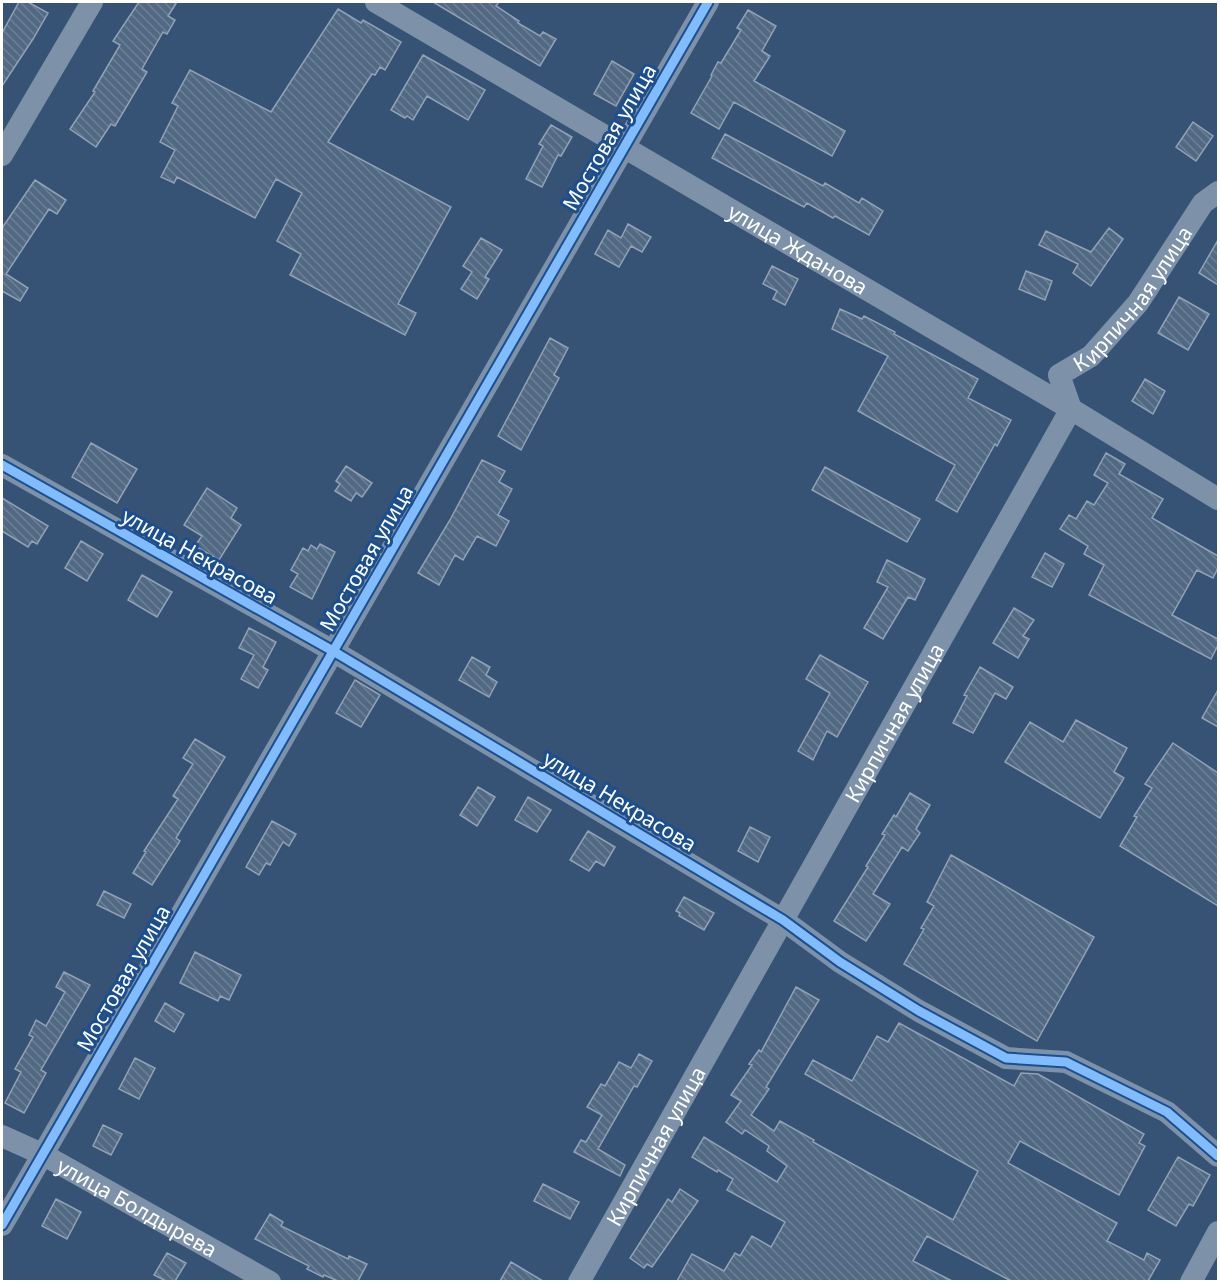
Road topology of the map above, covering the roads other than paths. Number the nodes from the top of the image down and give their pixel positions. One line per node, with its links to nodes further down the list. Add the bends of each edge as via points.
1 (92, 2): 5 (street)
2 (376, 2): 4 (street, улица Жданова)
3 (708, 2): 4 (street, Мостовая улица)
4 (624, 147): 7 (street, улица Жданова); 10 (street, Мостовая улица)
5 (2, 155)
6 (1218, 192): 7 (street, Кирпичная улица, via 1203,202 1138,303 1091,356 1059,375)
7 (1071, 409): 9 (street, улица Жданова); 11 (street, Кирпичная улица)
8 (2, 465): 10 (street, улица Некрасова)
9 (1218, 499)
10 (333, 651): 11 (street, улица Некрасова); 13 (street, Мостовая улица)
11 (783, 920): 14 (street, улица Некрасова, via 840,962 928,1017 1006,1058 1066,1062 1167,1112); 18 (street, Кирпичная улица)
12 (2, 1136): 13 (street, улица Болдырева)
13 (42, 1154): 15 (street, Мостовая улица); 17 (street, улица Болдырева)
14 (1218, 1156)
15 (2, 1225)
16 (1218, 1232): 19 (street)
17 (270, 1281)
18 (579, 1281)
19 (1191, 1281)

